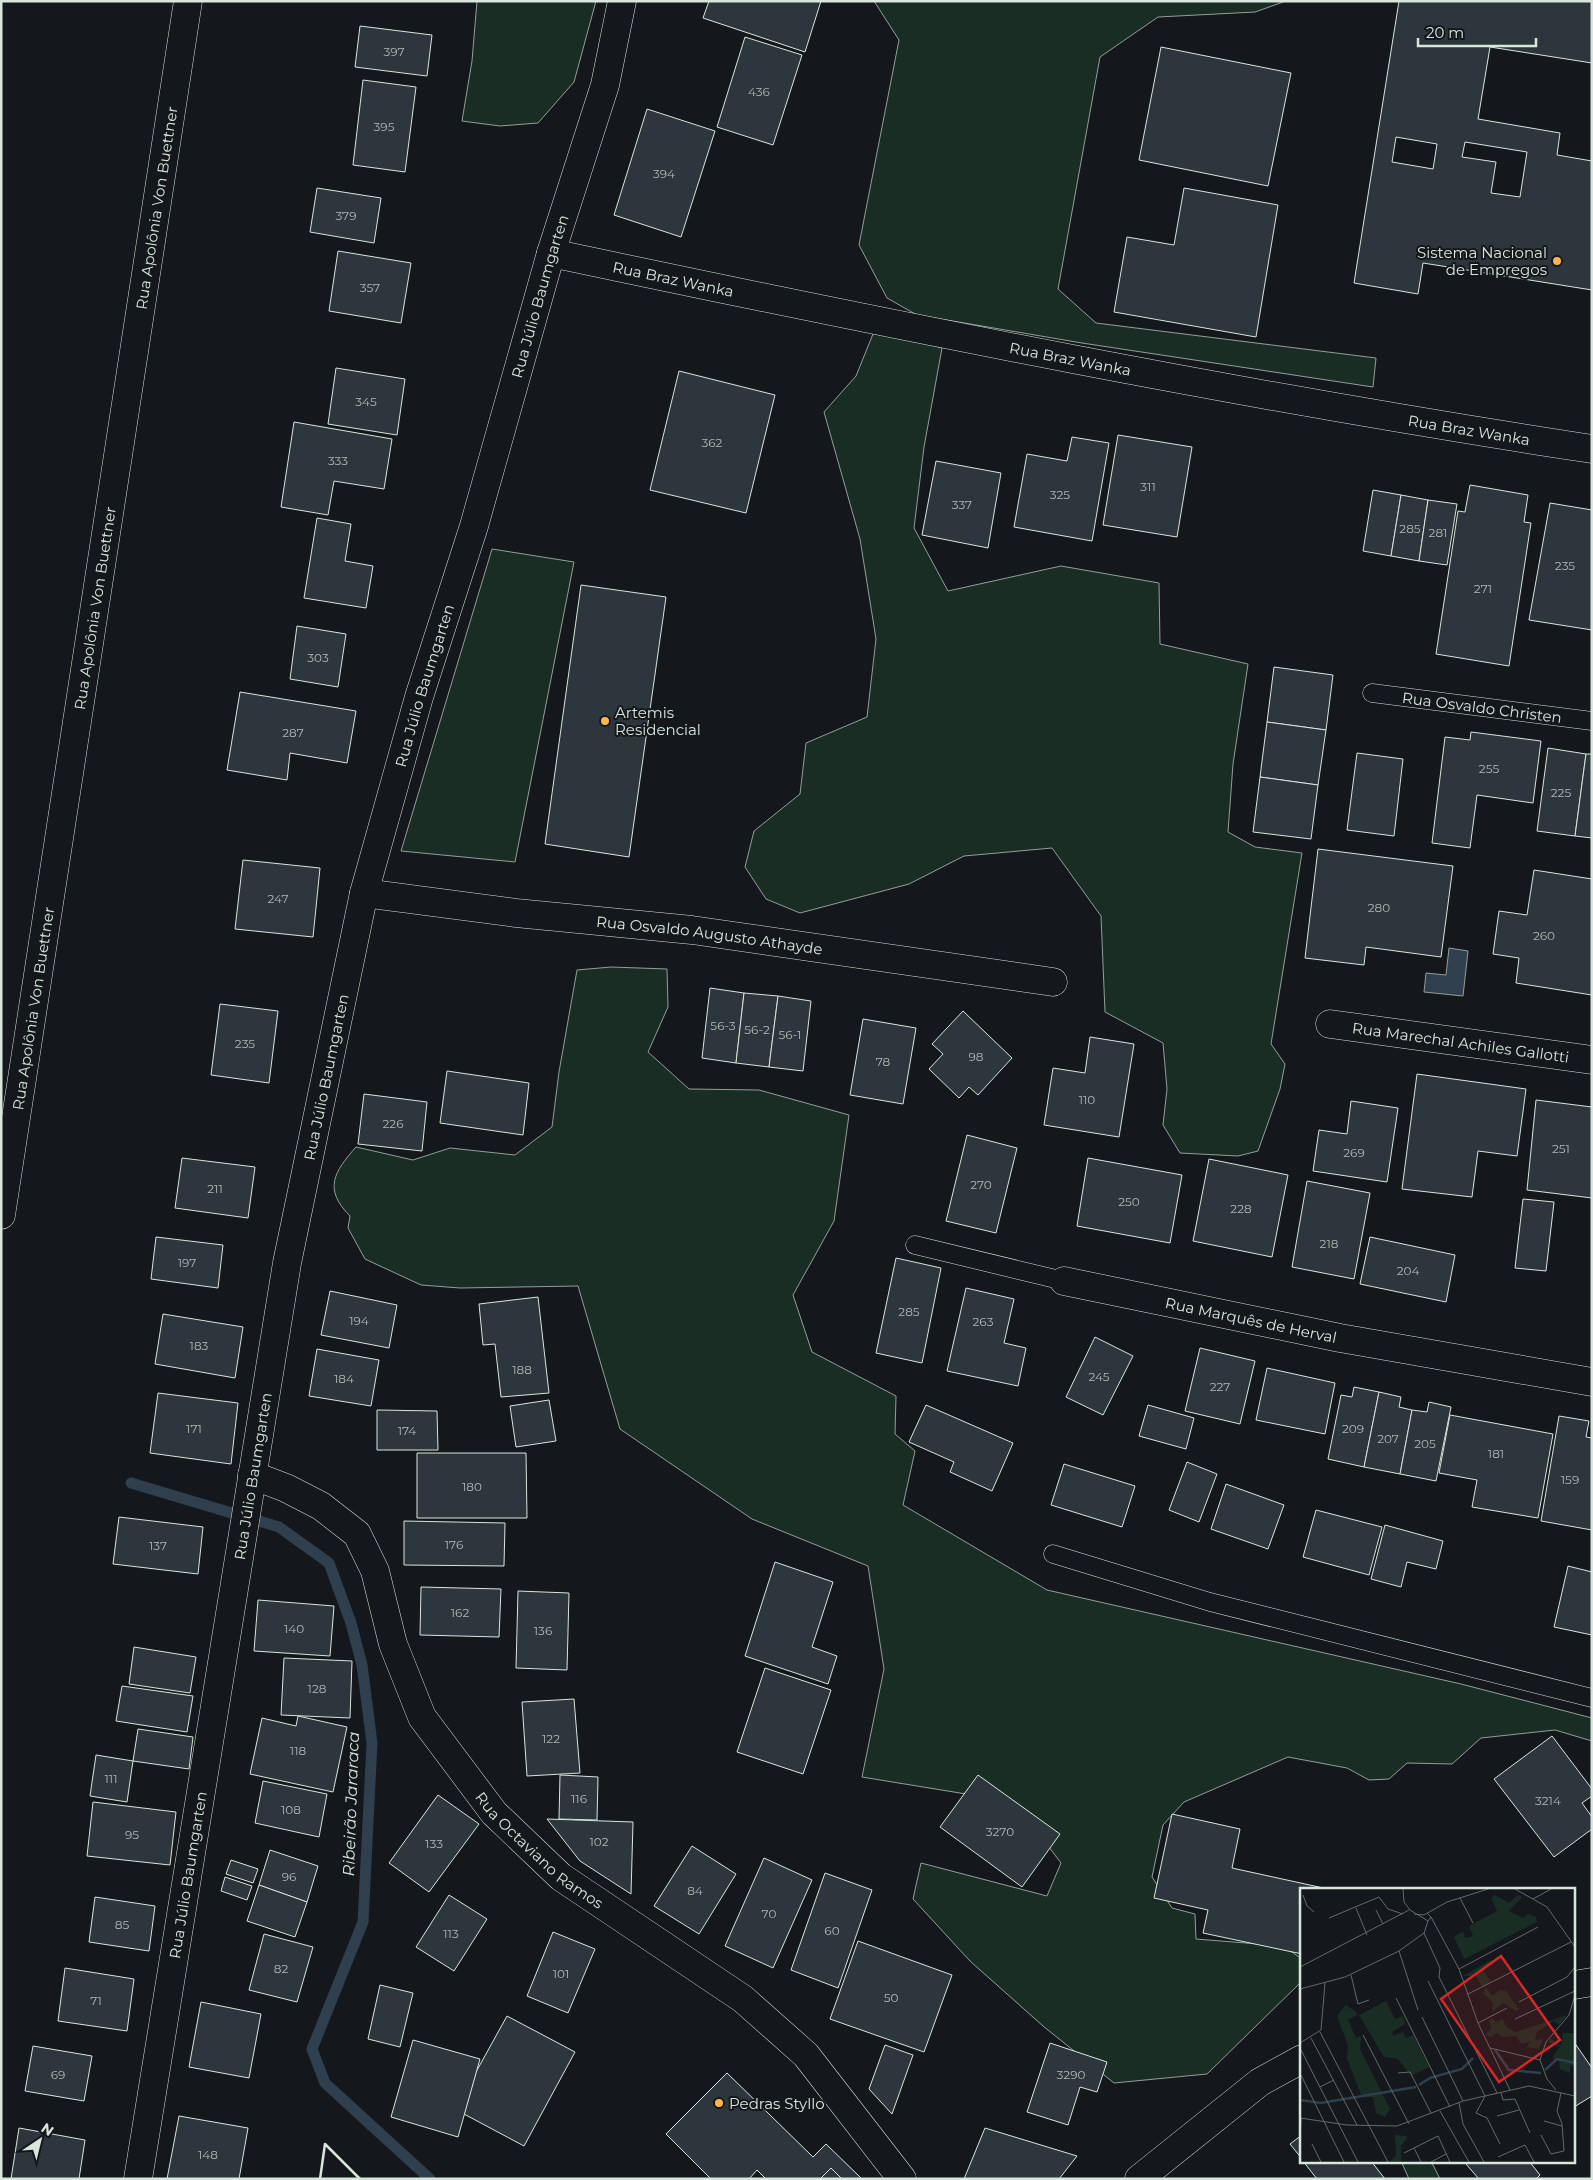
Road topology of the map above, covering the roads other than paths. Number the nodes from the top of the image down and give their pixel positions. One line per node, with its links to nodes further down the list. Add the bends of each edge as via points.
1 (188, 1): 11 (street, Rua Apolônia Von Buettner)
2 (622, 1): 3 (street, Rua Júlio Baumgarten, via 605,84)
3 (551, 253): 4 (street, Rua Braz Wanka, via 849,315 1401,420); 7 (street, Rua Júlio Baumgarten, via 474,526 418,697)
4 (1592, 449)
5 (1372, 693): 6 (lane, Rua Osvaldo Christen)
6 (1592, 721)
7 (364, 893): 8 (street, Rua Osvaldo Augusto Athayde, via 516,913 692,930); 15 (street, Rua Júlio Baumgarten, via 287,1263)
8 (1053, 982)
9 (1330, 1024): 10 (street, Rua Marechal Achiles Gallotti)
10 (1592, 1060)
11 (1, 1215)
12 (914, 1244): 13 (lane, Rua Marquês de Herval)
13 (1064, 1281): 14 (street, Rua Marquês de Herval, via 1340,1338)
14 (1592, 1382)
15 (250, 1486): 21 (street, Rua Júlio Baumgarten); 22 (street, Rua Octaviano Ramos, via 286,1488 321,1506 357,1534 375,1571 393,1644 422,1716 494,1813 561,1876 744,1999 806,2055)
16 (1054, 1554): 17 (lane, via 1210,1602)
17 (1592, 1698)
18 (1592, 1982): 19 (street)
19 (1576, 1985)
20 (1300, 2060): 23 (street, via 1260,2082)
21 (138, 2179)
22 (902, 2179)
23 (1139, 2179)

